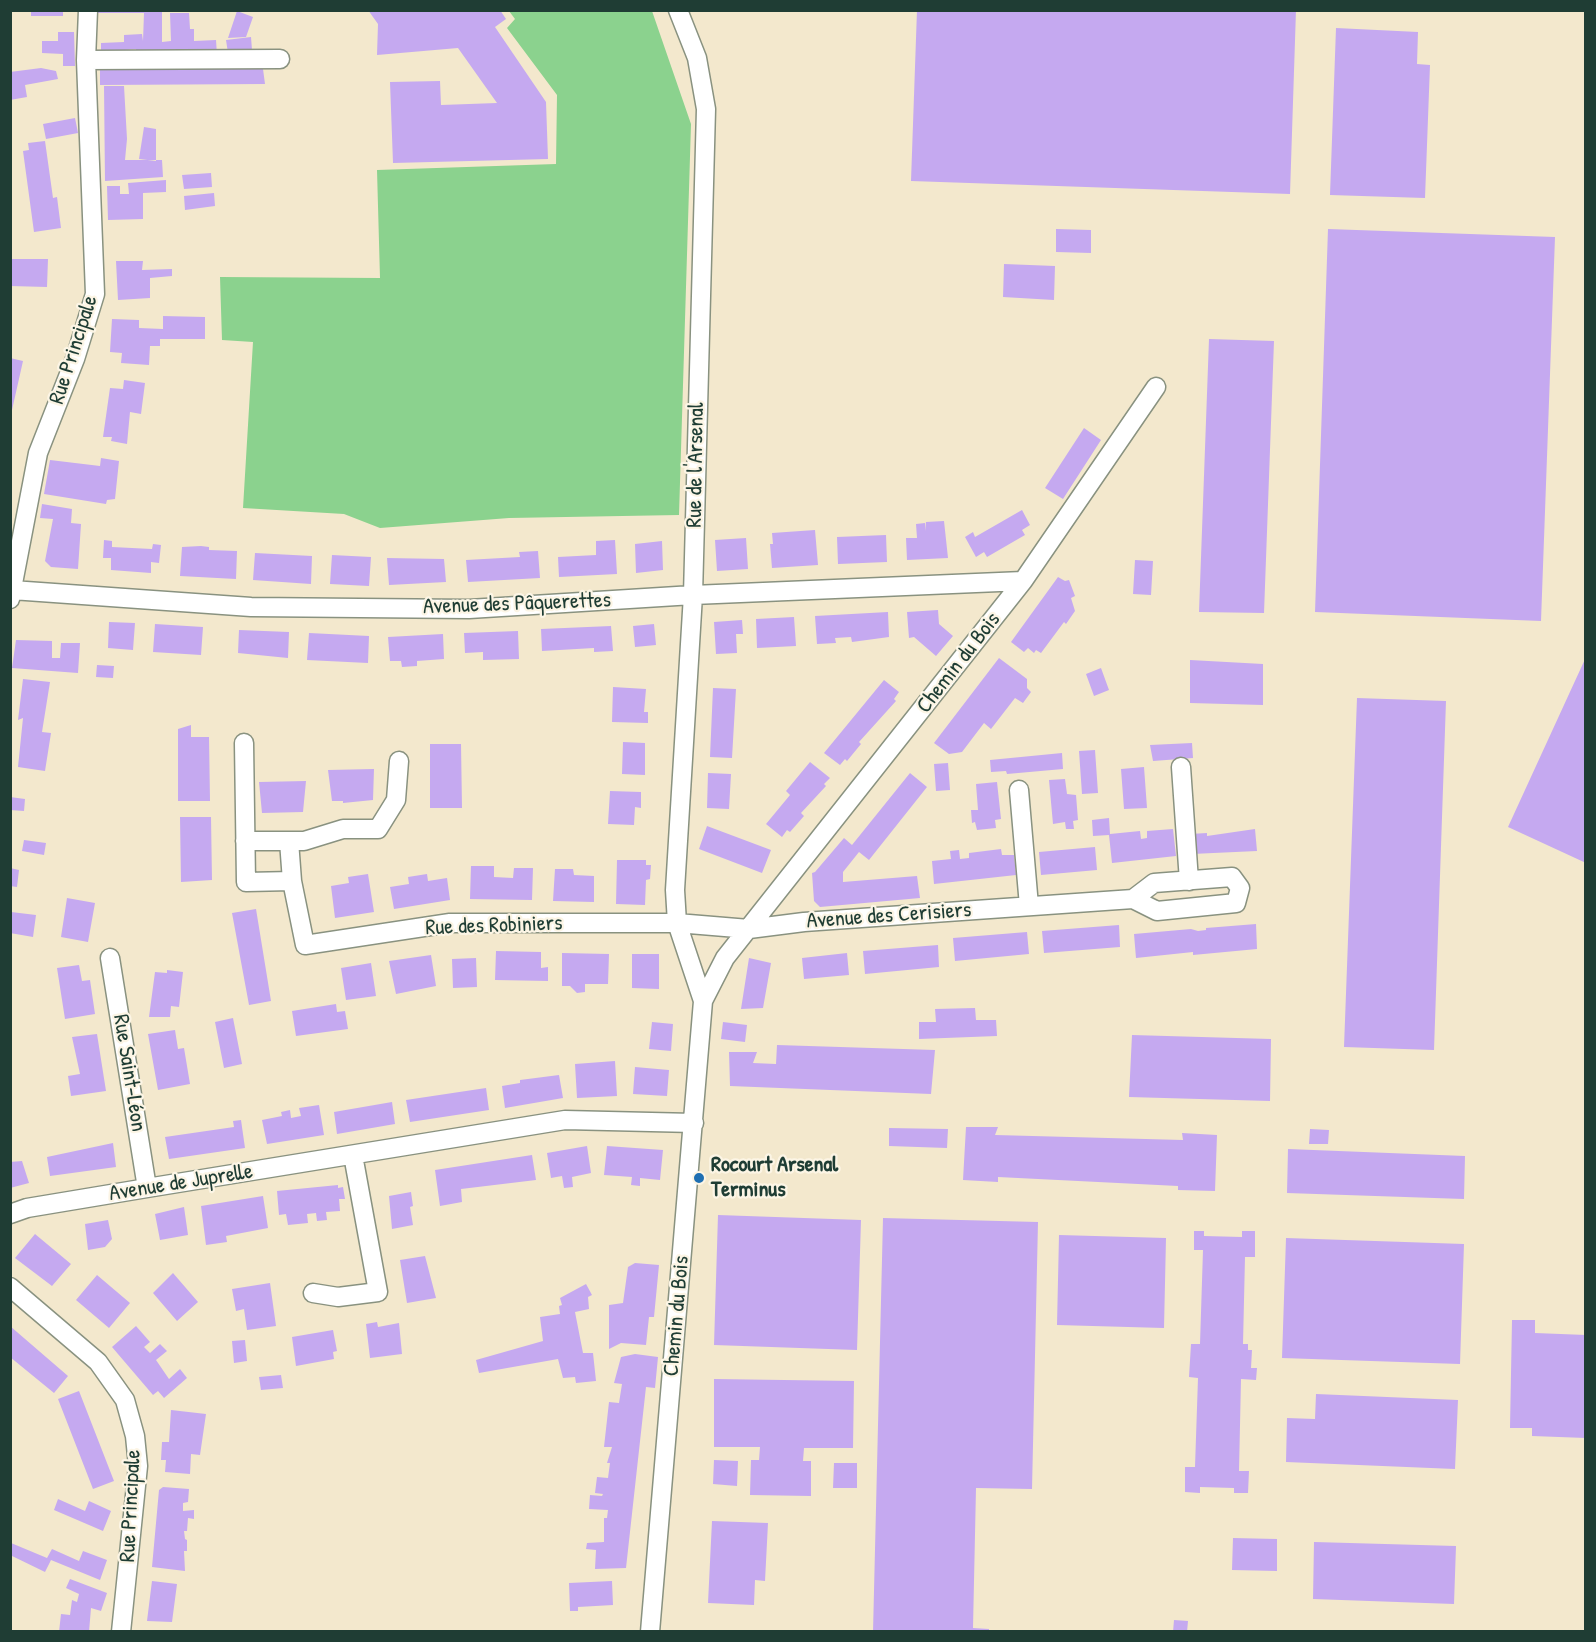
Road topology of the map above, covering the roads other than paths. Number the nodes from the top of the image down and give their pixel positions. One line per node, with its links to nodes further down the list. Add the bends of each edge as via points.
1 (88, 10): 4 (street, Rue Principale)
2 (678, 10): 8 (street, Rue de l'Arsenal, via 697,58 706,109)
3 (280, 59): 4 (street)
4 (86, 60): 7 (street, Rue Principale, via 94,294 75,358 38,453)
5 (1156, 387): 6 (street, Chemin du Bois)
6 (1023, 581): 8 (street, Avenue des Pâquerettes); 20 (street, Chemin du Bois)
7 (11, 594): 8 (street, Avenue des Pâquerettes, via 251,607 469,609)
8 (693, 595): 19 (street, Rue de l'Arsenal, via 675,890)
9 (244, 743): 13 (street)
10 (399, 761): 14 (street, via 396,800 378,829 343,829 304,841)
11 (1180, 767): 16 (street)
12 (1019, 790): 18 (street)
13 (245, 841): 14 (street); 15 (street, via 246,882)
14 (289, 841): 15 (street, Rue des Robiniers)
15 (292, 881): 19 (street, Rue des Robiniers, via 305,945 450,923)
16 (1189, 881): 17 (street, Avenue des Cerisiers, via 1154,883); 17 (street, Avenue des Cerisiers, via 1232,878 1240,888 1236,903 1157,911)
17 (1133, 899): 18 (street, Avenue des Cerisiers)
18 (1029, 906): 20 (street, Avenue des Cerisiers)
19 (677, 923): 20 (street); 22 (street, Chemin du Bois)
20 (749, 929): 22 (street, Chemin du Bois, via 724,958)
21 (110, 958): 25 (street, Rue Saint-Léon)
22 (703, 1001): 23 (street, Chemin du Bois)
23 (694, 1123): 24 (street, Avenue de Juprelle, via 565,1119); 30 (street, Chemin du Bois)
24 (353, 1155): 25 (street, Avenue de Juprelle); 28 (street, via 378,1292 338,1298)
25 (147, 1188): 26 (street, Avenue de Juprelle)
26 (10, 1214)
27 (10, 1287): 29 (street, Rue Principale, via 98,1362 125,1400 138,1466)
28 (313, 1293)
29 (121, 1632)
30 (650, 1632)

